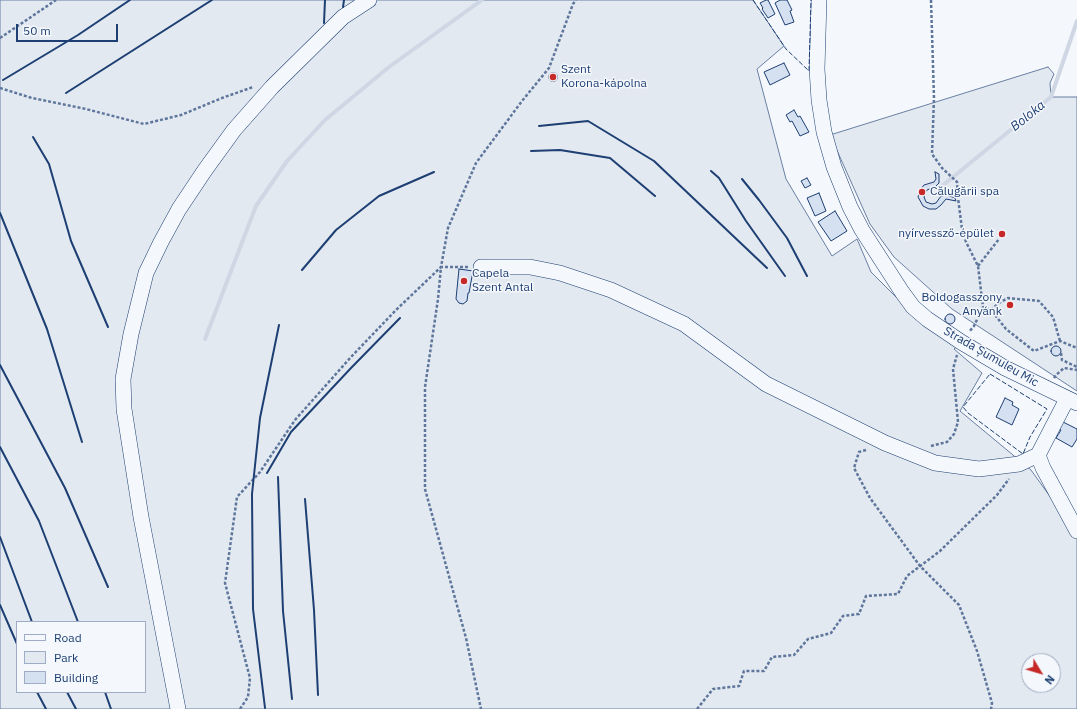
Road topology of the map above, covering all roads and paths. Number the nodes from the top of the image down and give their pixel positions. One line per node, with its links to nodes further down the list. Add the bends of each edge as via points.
1 (56, 0): 6 (path)
2 (369, 0): 7 (street, via 343,17)
3 (576, 0): 11 (path, via 550,68 476,163 448,228)
4 (818, 0): 20 (street, Strada Șumuleu Mic, via 817,69 824,132 834,167 862,230 902,292 927,319 987,358)
5 (931, 0): 10 (path, via 934,98 932,154 957,182 962,229)
6 (0, 38)
7 (272, 87): 8 (path, via 260,84 181,115 144,124); 26 (street, via 234,130 201,176 161,242 146,274 123,379 124,409 141,517)
8 (0, 88)
9 (1000, 239): 10 (path)
10 (978, 266): 13 (path)
11 (441, 267): 12 (path); 27 (path, via 396,310 295,420 260,472 237,497 225,583 250,678 248,697); 28 (path, via 425,387 425,489 466,638)
12 (480, 267): 23 (street, via 530,267 560,273 611,290 684,324 766,384 885,443 935,463 979,469)
13 (983, 307): 14 (path); 15 (path)
14 (991, 310): 16 (path, via 1006,329 1034,351); 16 (path, via 1008,298 1039,301 1053,317)
15 (974, 326)
16 (1060, 341): 17 (path)
17 (1077, 348)
18 (1061, 353): 19 (path, via 1062,360)
19 (1077, 368): 20 (path, via 1064,368 1056,374)
20 (1048, 389): 21 (street, Strada Șumuleu Mic)
21 (1072, 401): 22 (street, Strada Șumuleu Mic)
22 (1038, 455): 23 (street); 24 (street)
23 (1019, 464): 25 (path, via 997,495 940,551)
24 (1077, 531)
25 (920, 566): 29 (path, via 907,576 898,594 866,596 859,614 843,616 831,633 808,640 794,655 772,657 764,671 744,671 739,686 713,689); 30 (path, via 958,605 977,651)
26 (178, 709)
27 (240, 709)
28 (481, 709)
29 (697, 709)
30 (992, 709)

